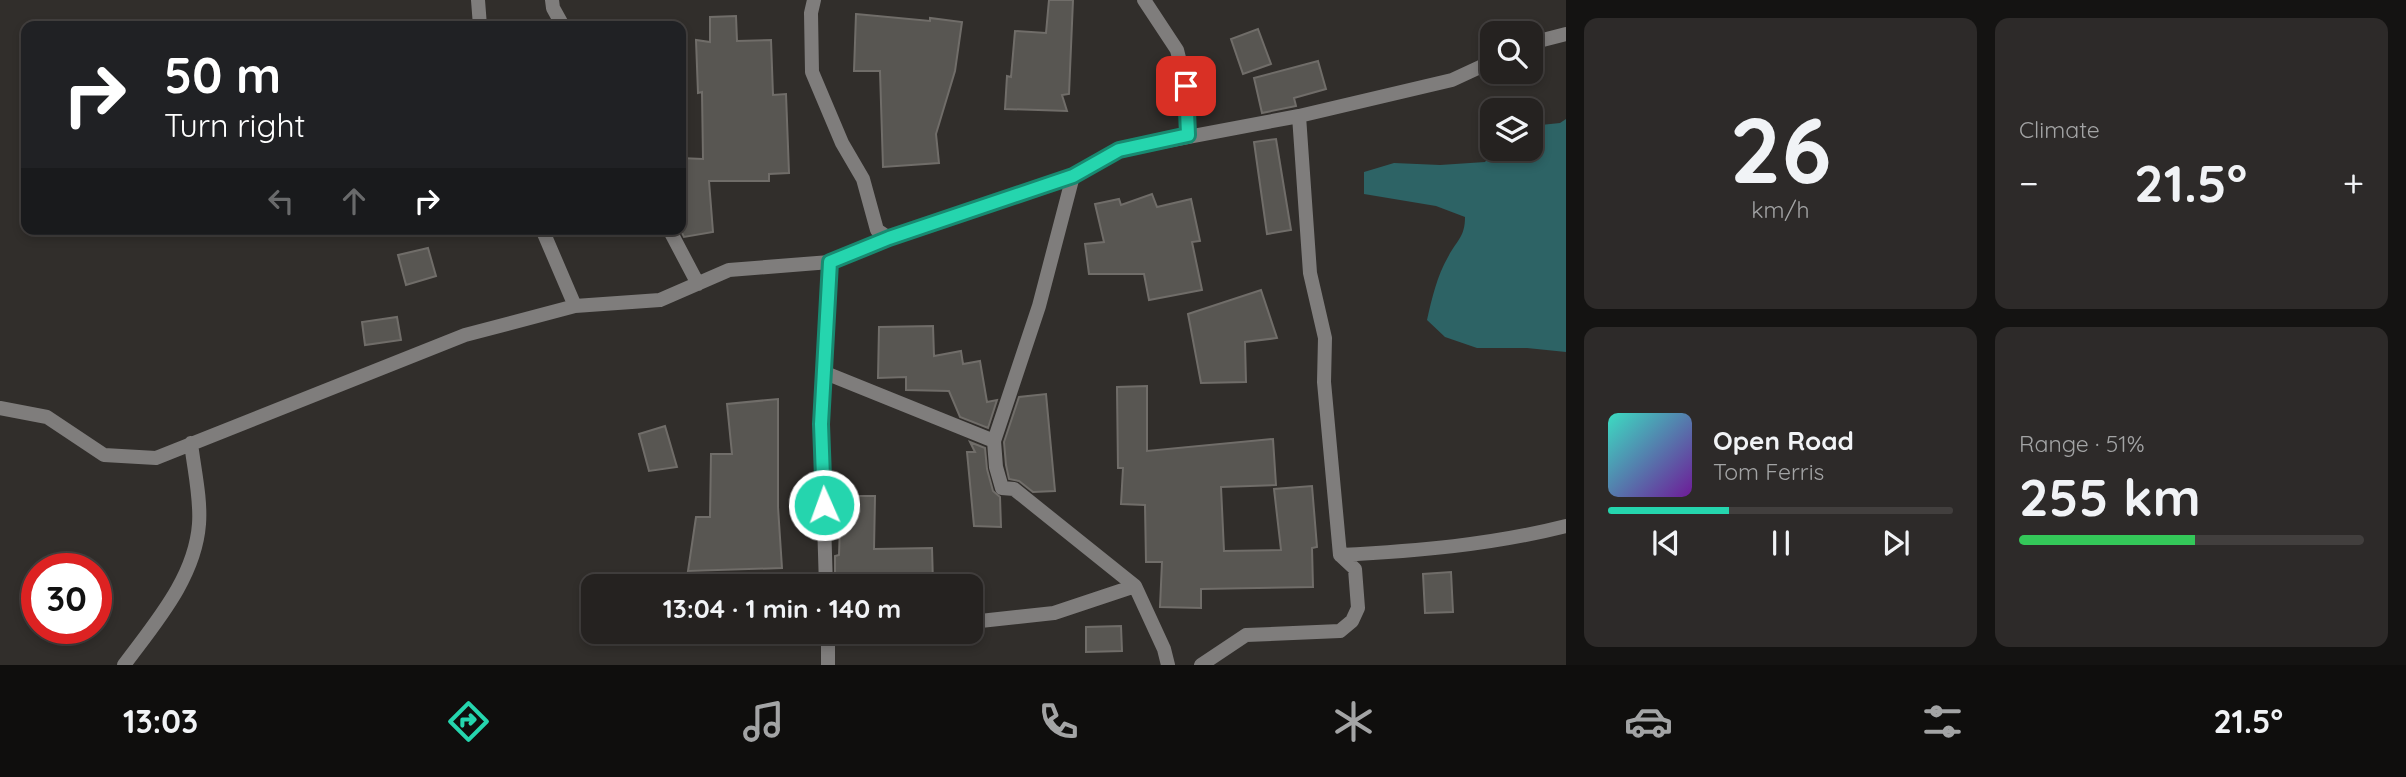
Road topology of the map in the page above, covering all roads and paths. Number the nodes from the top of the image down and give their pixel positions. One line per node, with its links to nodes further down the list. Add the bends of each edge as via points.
1 (478, 0): 5 (street)
2 (552, 0): 6 (street)
3 (814, 0): 15 (street, via 812,72 842,144 863,179 877,230)
4 (1144, 0): 11 (street, via 1177,50 1186,86)
5 (480, 21)
6 (560, 21)
7 (1566, 34): 8 (street)
8 (1543, 40)
9 (1480, 67): 10 (street, via 1452,80)
10 (1299, 116): 11 (street); 24 (street, via 1310,272 1325,338 1324,382)
11 (1188, 135): 12 (street, via 1119,150)
12 (1073, 176): 15 (street); 21 (street, via 1039,306)
13 (545, 235): 18 (street)
14 (672, 235): 17 (street)
15 (889, 238): 16 (street)
16 (830, 262): 17 (street, via 729,270); 19 (street)
17 (698, 284): 18 (street, via 660,300)
18 (575, 306): 22 (street, via 465,335)
19 (823, 372): 21 (street); 25 (street)
20 (0, 408): 22 (street, via 47,417 104,455 156,458)
21 (994, 441): 26 (street, via 1002,488 1014,488)
22 (191, 443): 29 (street, via 200,522 195,550 170,602)
23 (1566, 526): 24 (street, via 1465,546)
24 (1340, 555): 32 (street, via 1356,569 1358,608 1340,631 1246,635)
25 (826, 574)
26 (1135, 586): 27 (street, via 1054,613); 31 (street)
27 (983, 621)
28 (828, 644): 30 (street)
29 (124, 665)
30 (828, 665)
31 (1168, 665)
32 (1201, 665)

